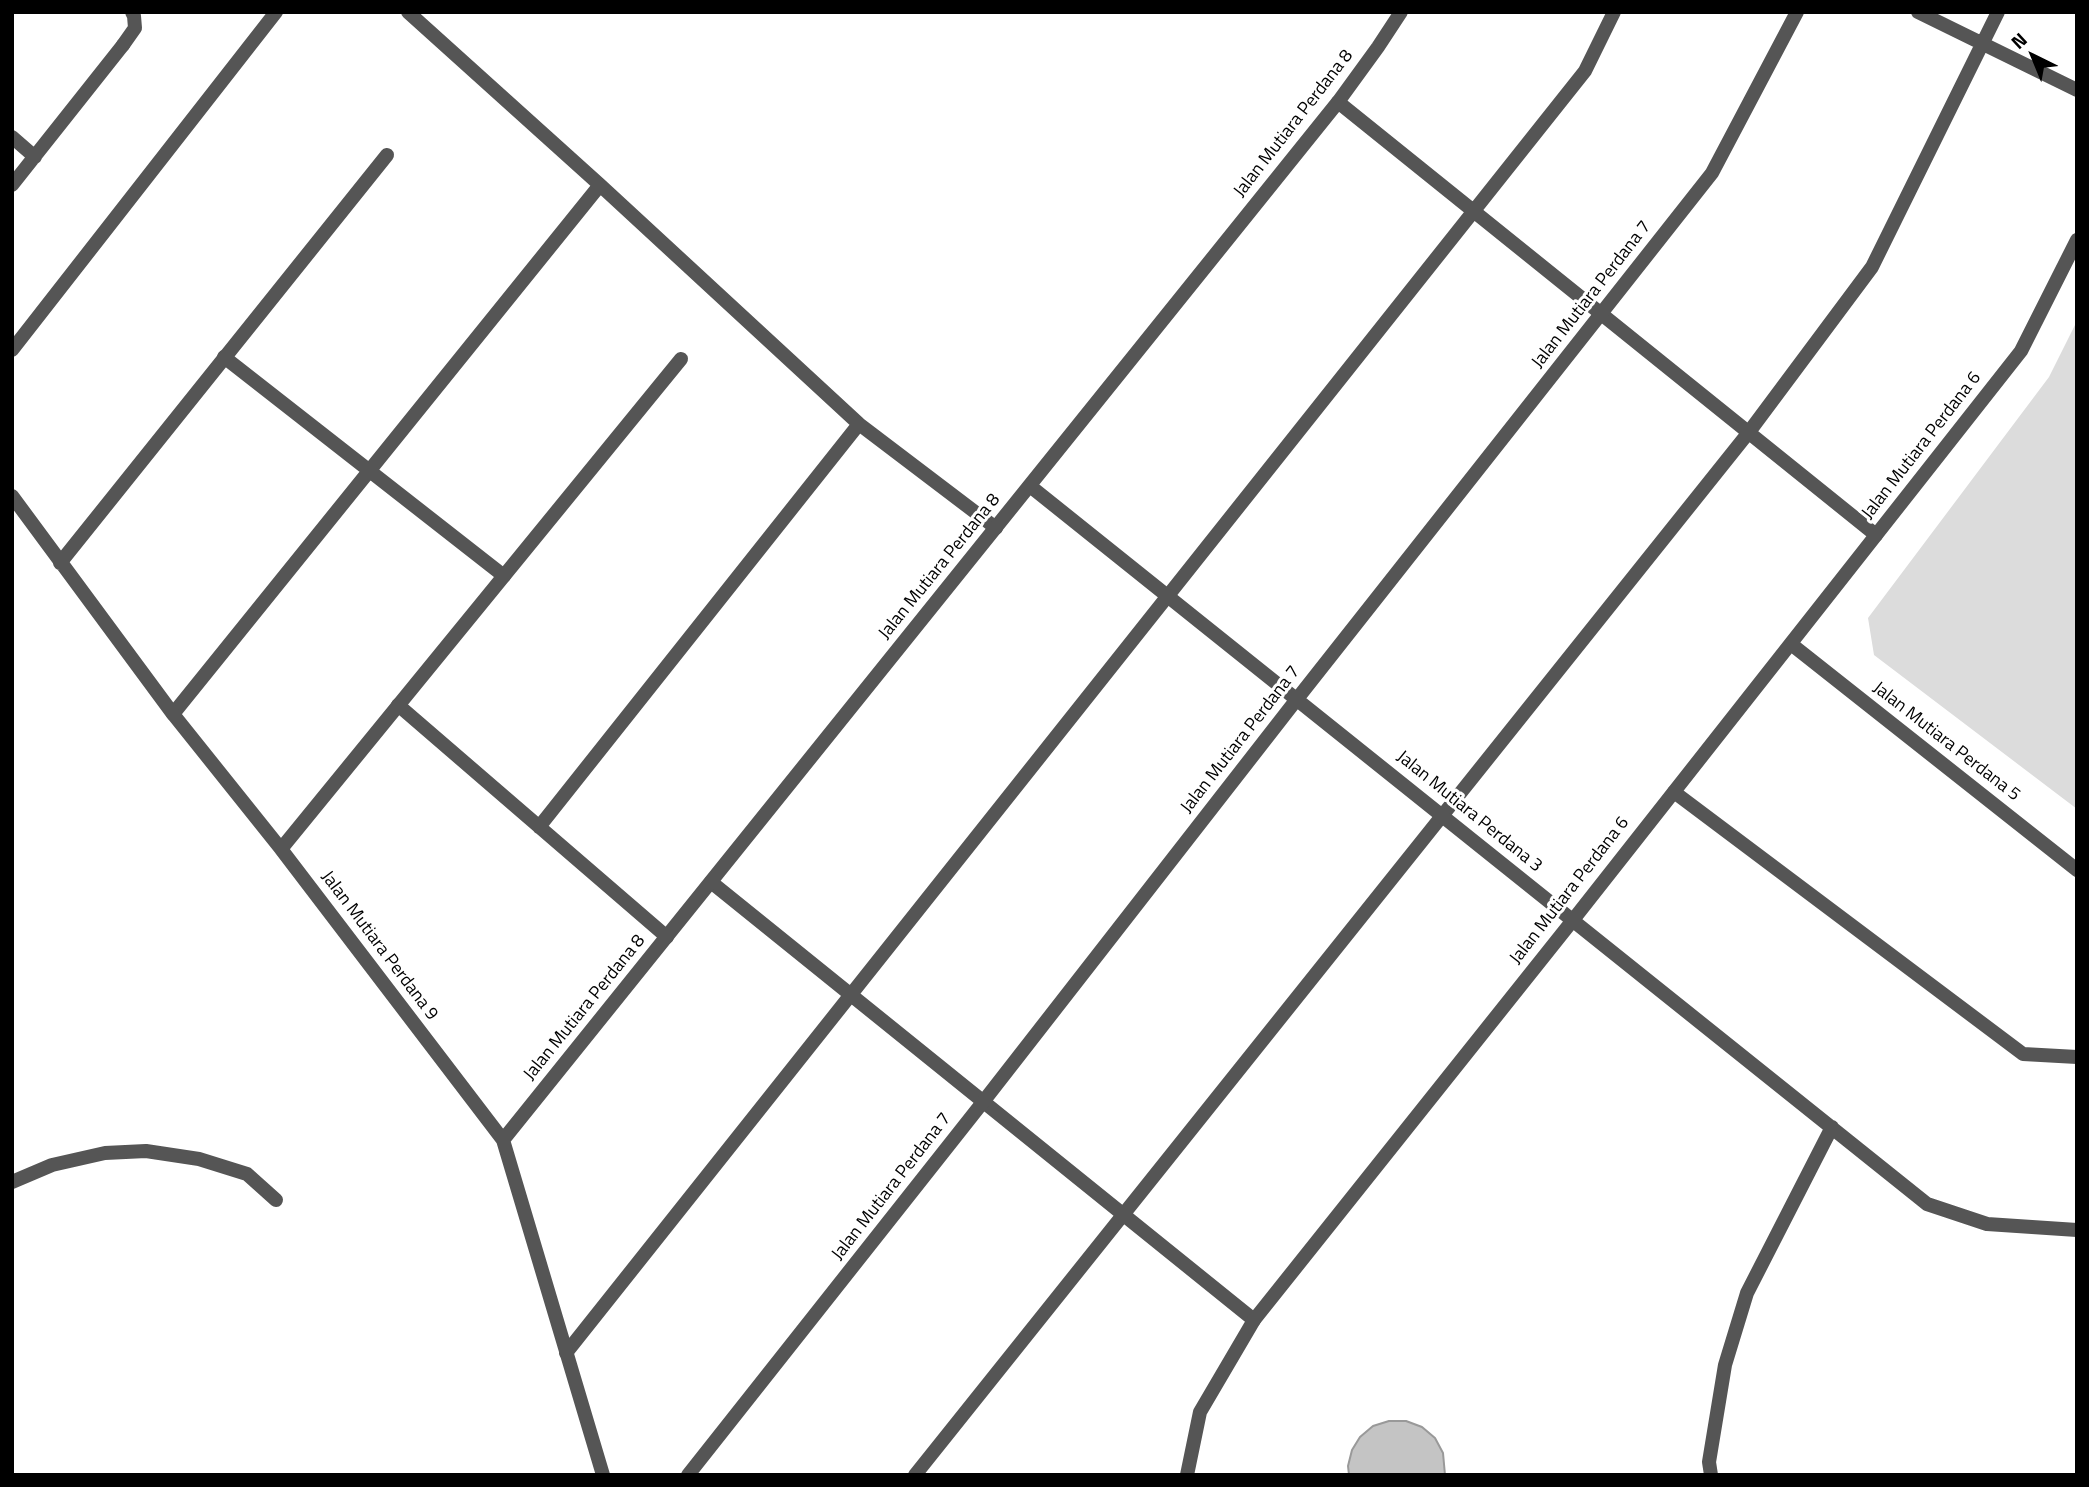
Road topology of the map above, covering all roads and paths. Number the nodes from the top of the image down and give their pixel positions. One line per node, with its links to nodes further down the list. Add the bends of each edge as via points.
1 (132, 12): 14 (street, via 135,28)
2 (276, 12): 20 (street)
3 (408, 12): 16 (street)
4 (1401, 12): 11 (street, Jalan Mutiara Perdana 8)
5 (1614, 12): 17 (street, via 1585,72)
6 (1797, 12): 19 (street, Jalan Mutiara Perdana 7, via 1712,173)
7 (1918, 12): 9 (street)
8 (1998, 12): 9 (street)
9 (1983, 44): 10 (street); 24 (street, via 1872,267)
10 (2077, 90)
11 (1338, 102): 17 (street); 26 (street, Jalan Mutiara Perdana 8)
12 (12, 137): 14 (street)
13 (387, 155): 21 (street)
14 (35, 157): 15 (street)
15 (12, 185)
16 (600, 185): 23 (street); 25 (street)
17 (1474, 211): 19 (street); 32 (street)
18 (2077, 240): 29 (street, Jalan Mutiara Perdana 6, via 2021,351)
19 (1601, 314): 24 (street); 34 (street, Jalan Mutiara Perdana 7)
20 (12, 350)
21 (224, 357): 25 (street); 30 (street)
22 (681, 359): 31 (street)
23 (859, 424): 28 (street); 39 (street)
24 (1749, 432): 29 (street); 38 (street)
25 (369, 471): 31 (street); 36 (street)
26 (1030, 486): 28 (street, Jalan Mutiara Perdana 8); 32 (street, Jalan Mutiara Perdana 3)
27 (12, 496): 30 (street, Jalan Mutiara Perdana 9)
28 (996, 528): 42 (street, Jalan Mutiara Perdana 8)
29 (1876, 535): 33 (street, Jalan Mutiara Perdana 6)
30 (60, 562): 36 (street, Jalan Mutiara Perdana 9)
31 (504, 576): 35 (street)
32 (1169, 597): 34 (street, Jalan Mutiara Perdana 3); 45 (street)
33 (1791, 644): 37 (street, Jalan Mutiara Perdana 6); 41 (street, Jalan Mutiara Perdana 5)
34 (1297, 699): 38 (street, Jalan Mutiara Perdana 3); 47 (street, Jalan Mutiara Perdana 7)
35 (398, 705): 39 (street); 40 (street)
36 (173, 714): 40 (street, Jalan Mutiara Perdana 9)
37 (1674, 792): 43 (street, Jalan Mutiara Perdana 6); 46 (street, via 2024,1054)
38 (1442, 816): 43 (street, Jalan Mutiara Perdana 3); 52 (street)
39 (539, 827): 44 (street)
40 (281, 849): 49 (street, Jalan Mutiara Perdana 9)
41 (2077, 870)
42 (711, 882): 44 (street, Jalan Mutiara Perdana 8); 45 (street)
43 (1573, 920): 48 (street, Jalan Mutiara Perdana 3); 54 (street, Jalan Mutiara Perdana 6)
44 (667, 937): 49 (street, Jalan Mutiara Perdana 8)
45 (851, 995): 47 (street); 55 (street)
46 (2077, 1057)
47 (983, 1102): 52 (street); 57 (street, Jalan Mutiara Perdana 7)
48 (1832, 1127): 53 (street, Jalan Mutiara Perdana 3, via 1927,1204 1987,1224); 60 (street, via 1747,1293 1725,1364 1709,1462)
49 (503, 1140): 55 (street, Jalan Mutiara Perdana 9)
50 (12, 1182): 51 (street, via 52,1165 105,1153 146,1151 199,1159 247,1174)
51 (276, 1200)
52 (1123, 1215): 54 (street); 58 (street)
53 (2077, 1230)
54 (1254, 1320): 59 (street, Jalan Mutiara Perdana 6, via 1200,1412)
55 (566, 1353): 56 (street, Jalan Mutiara Perdana 9)
56 (603, 1475)
57 (688, 1475)
58 (915, 1475)
59 (1187, 1475)
60 (1711, 1475)

